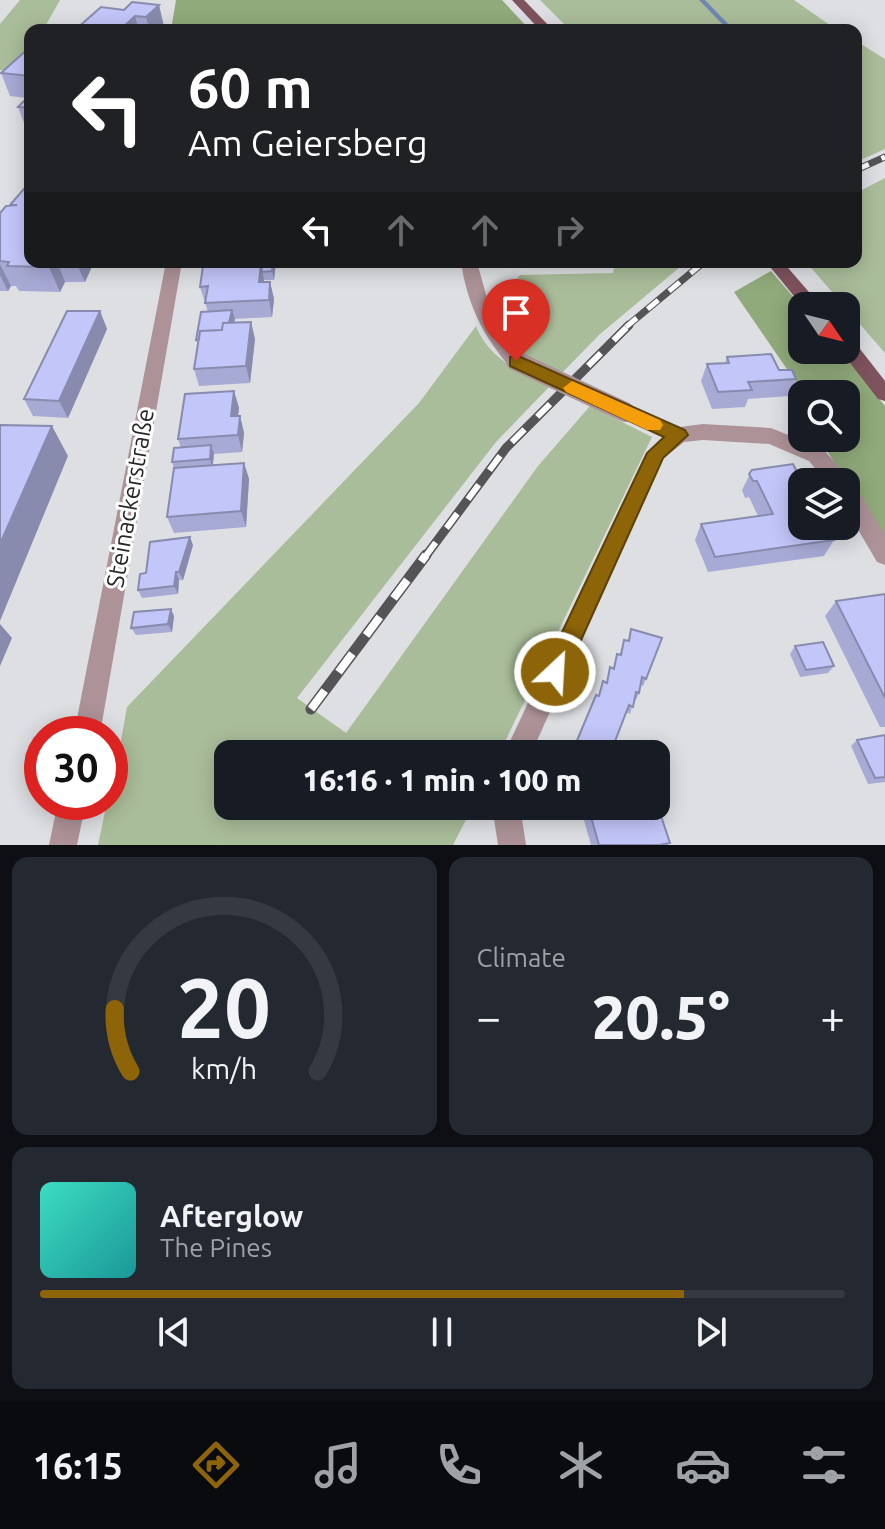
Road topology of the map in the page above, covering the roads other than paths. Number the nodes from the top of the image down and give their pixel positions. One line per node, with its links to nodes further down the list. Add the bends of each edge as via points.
1 (518, 0): 2 (main road)
2 (541, 24)
3 (173, 268): 13 (street, Steinackerstraße)
4 (470, 268): 9 (street, bridge, via 490,333 516,361)
5 (779, 268): 6 (main road)
6 (800, 292)
7 (860, 363): 8 (main road)
8 (885, 394)
9 (679, 435): 10 (street, via 771,436 816,455); 14 (street, via 656,453)
10 (827, 468)
11 (860, 513): 12 (street)
12 (885, 555)
13 (90, 716)
14 (523, 740)
15 (68, 820): 17 (street)
16 (508, 820): 18 (street)
17 (63, 845)
18 (512, 845)

